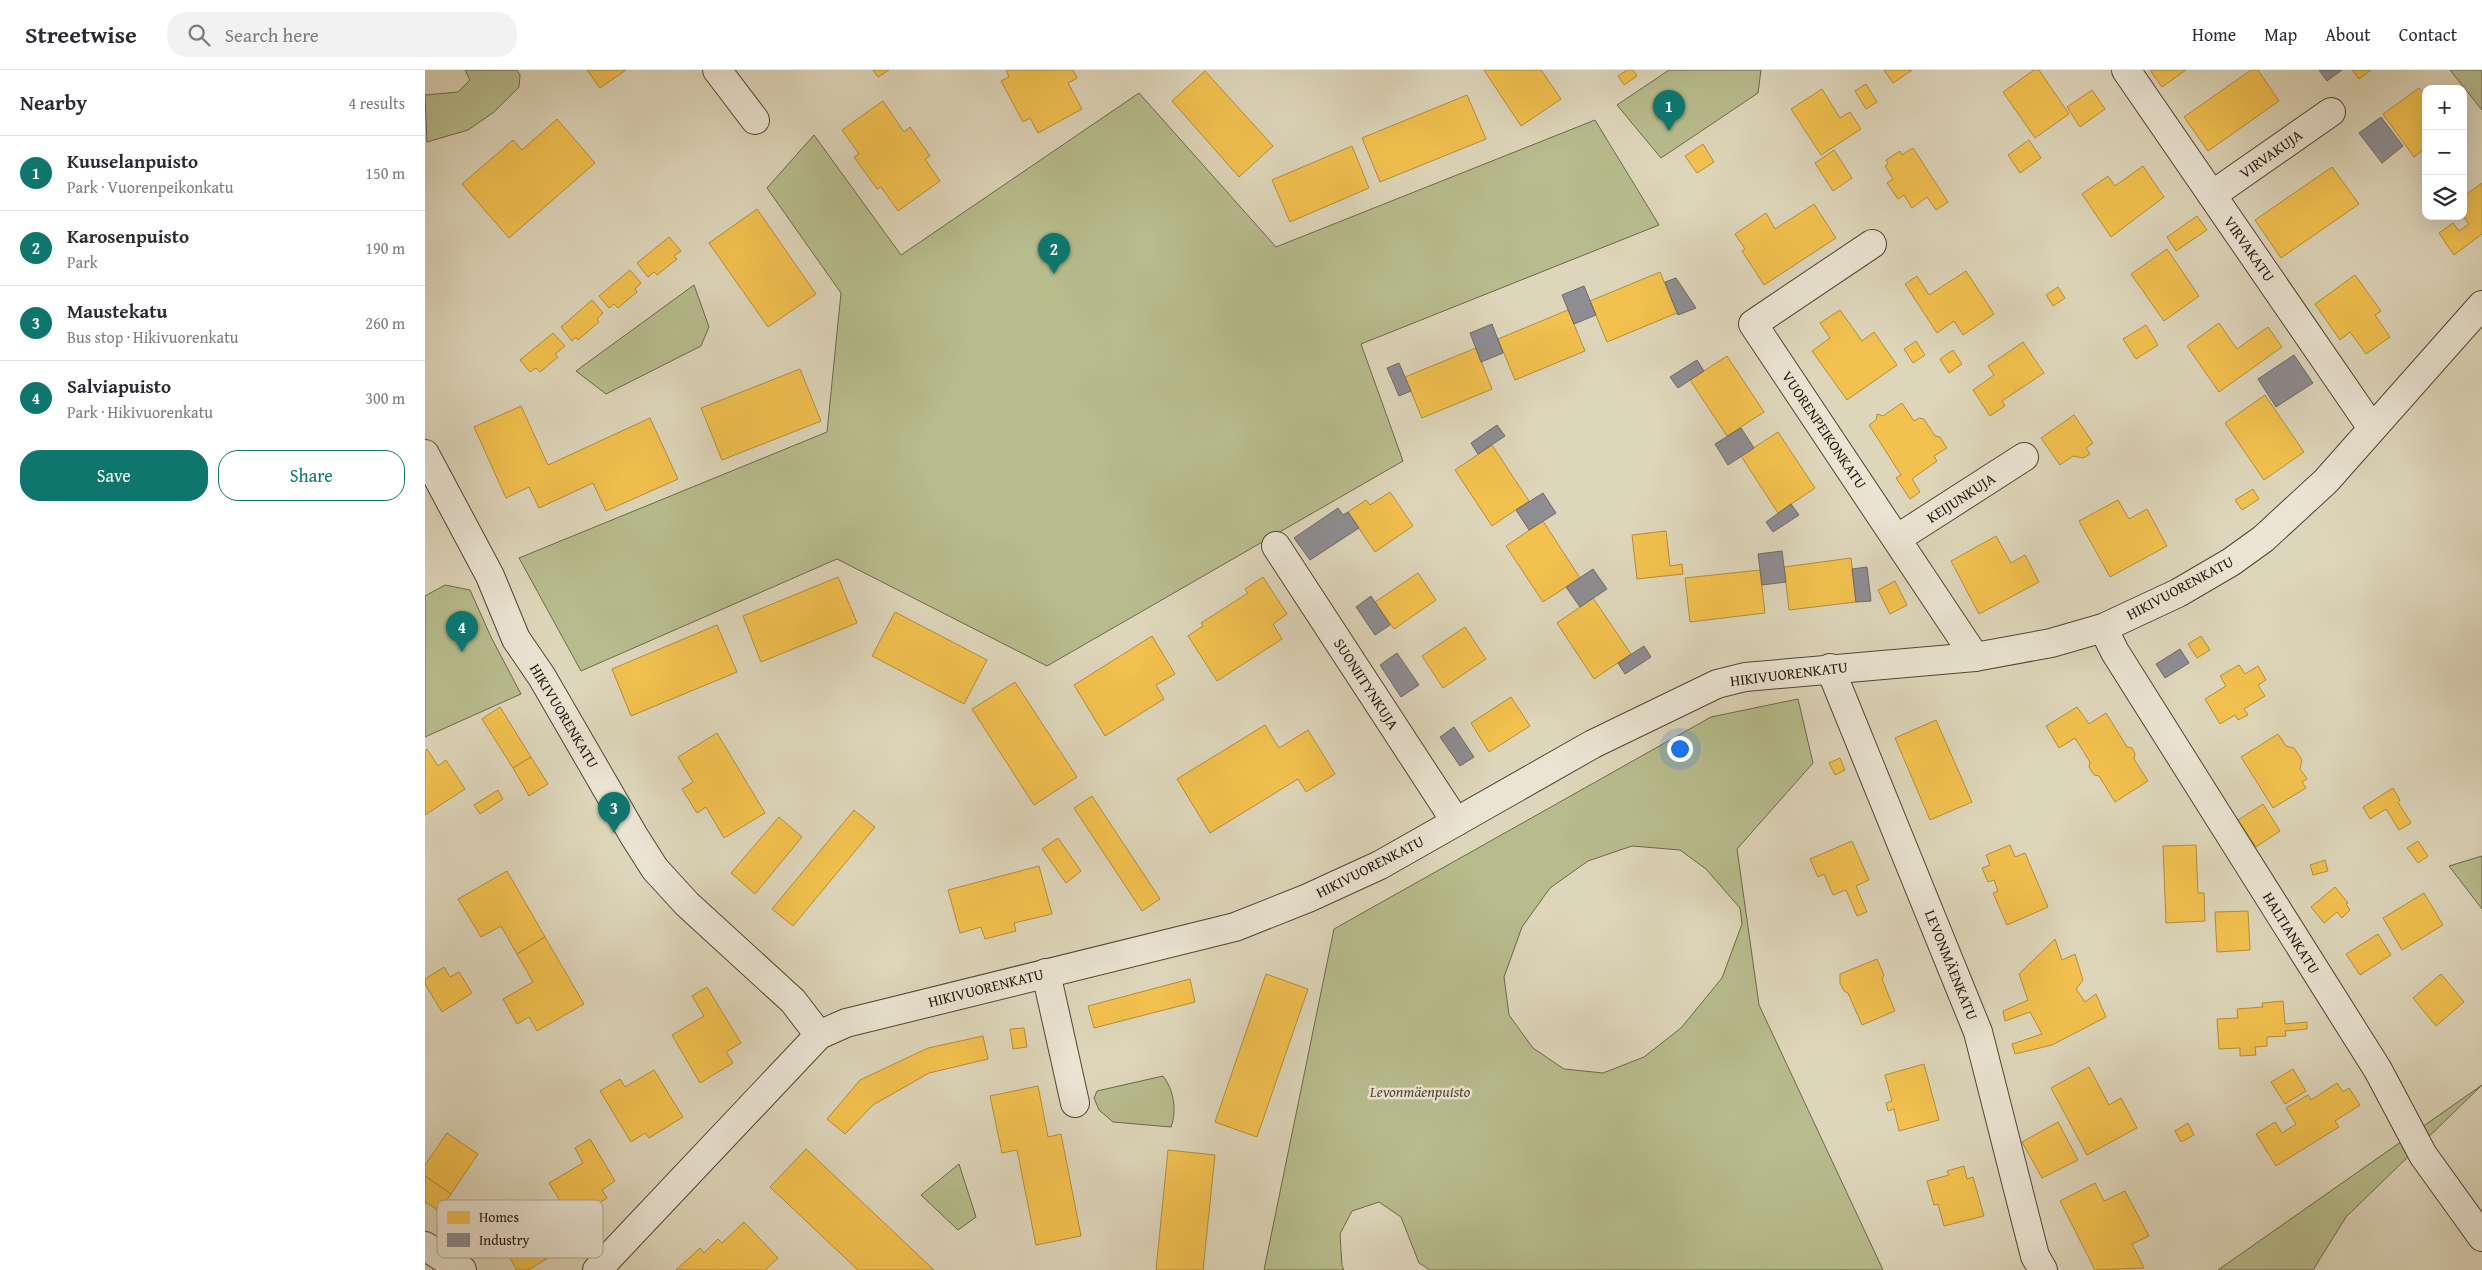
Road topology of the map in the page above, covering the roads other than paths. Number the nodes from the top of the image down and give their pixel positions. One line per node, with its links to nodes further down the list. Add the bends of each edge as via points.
1 (717, 70): 4 (street)
2 (2126, 70): 5 (street, VIRVAKATU)
3 (2331, 112): 5 (street, VIRVAKUJA)
4 (755, 120)
5 (2212, 195): 8 (street, VIRVAKATU)
6 (1872, 244): 11 (street, VUORENPEIKONKATU, via 1753,324)
7 (2482, 305): 8 (street, HIKIVUORENKATU)
8 (2372, 428): 13 (street, HIKIVUORENKATU, via 2326,481 2263,539 2178,593)
9 (425, 454): 18 (street, HIKIVUORENKATU, via 490,576 516,639 542,677 655,869 687,904 793,1001)
10 (2024, 457): 11 (street, KEIJUNKUJA)
11 (1898, 538): 14 (street, VUORENPEIKONKATU)
12 (1276, 546): 16 (street, SUONIITYNKUJA)
13 (2103, 628): 14 (street, HIKIVUORENKATU, via 2051,643); 20 (street, HALTIANKATU, via 2120,661 2377,1070 2423,1155)
14 (1975, 657): 15 (street, HIKIVUORENKATU)
15 (1829, 668): 16 (street, HIKIVUORENKATU, via 1745,677 1717,684 1593,744); 26 (street, LEVONMÄENKATU, via 1978,1032 2035,1256)
16 (1456, 822): 17 (street, HIKIVUORENKATU, via 1381,865 1235,927)
17 (1046, 973): 18 (street, HIKIVUORENKATU, via 846,1022); 19 (street)
18 (819, 1035): 25 (street)
19 (1075, 1103)
20 (2482, 1237)
21 (425, 1246): 22 (street)
22 (437, 1254)
23 (444, 1258): 24 (street)
24 (462, 1270)
25 (597, 1270)
26 (2043, 1270)

